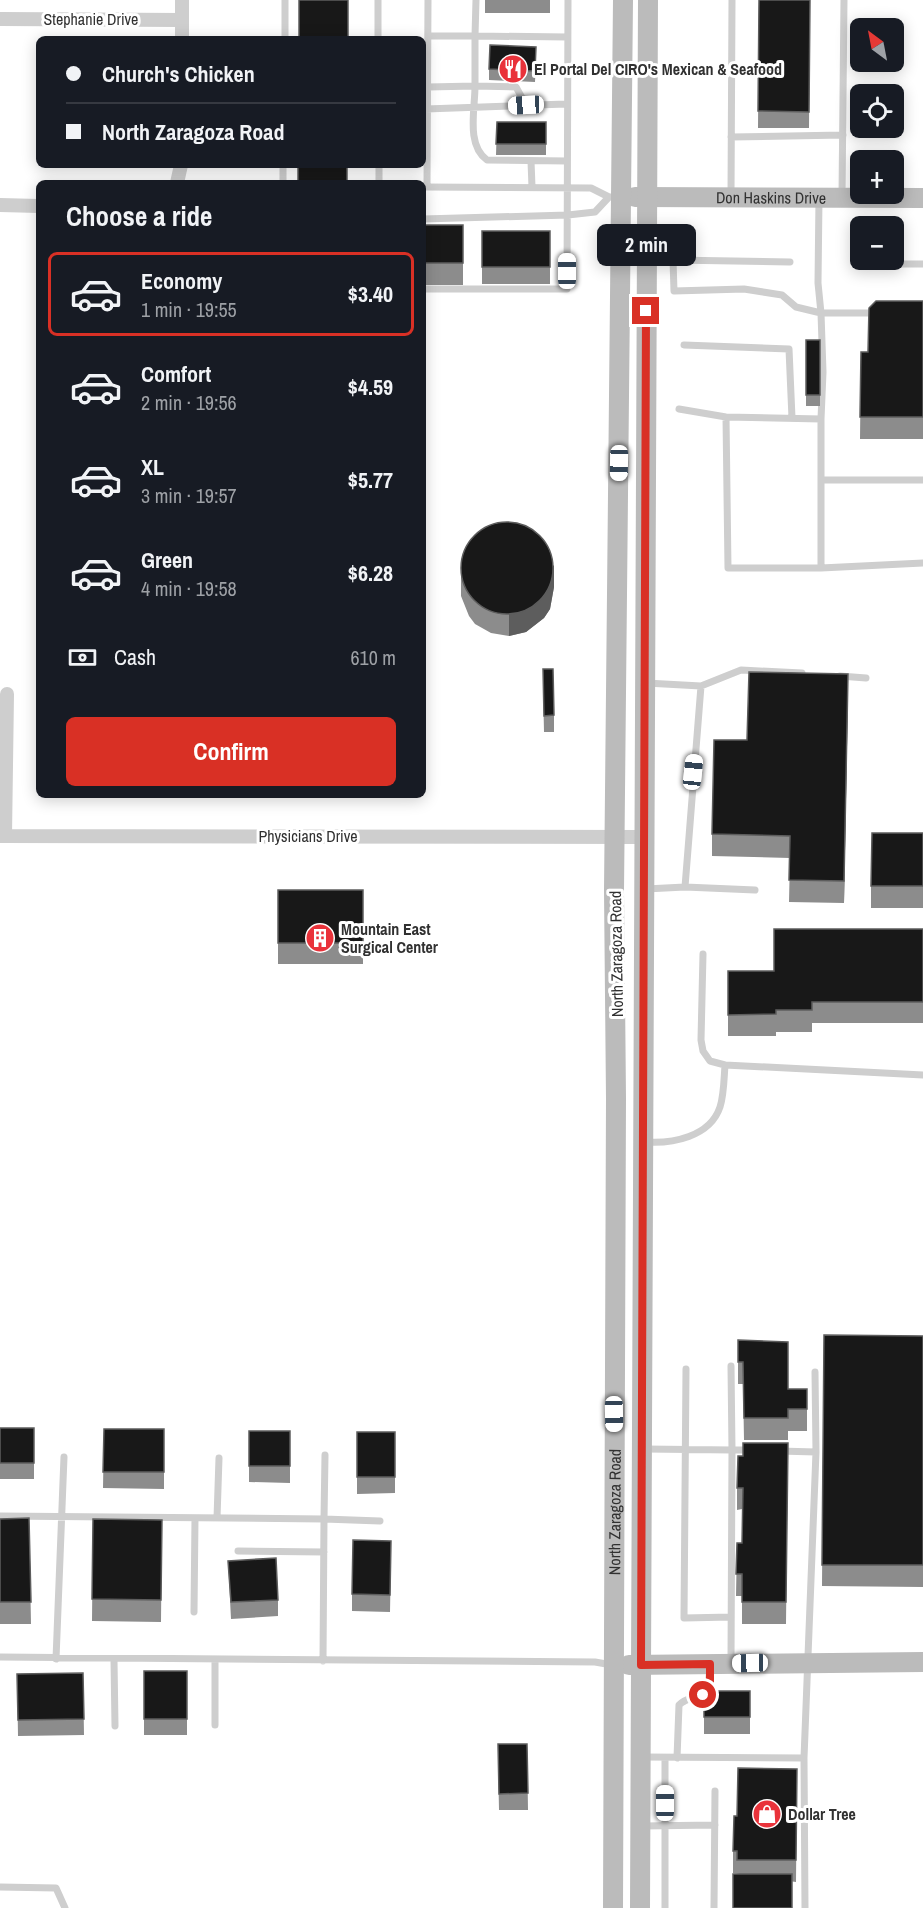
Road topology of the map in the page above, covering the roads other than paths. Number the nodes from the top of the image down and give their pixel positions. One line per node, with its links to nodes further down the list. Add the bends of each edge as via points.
1 (182, 0): 12 (street)
2 (285, 0): 14 (lane)
3 (378, 0): 15 (lane)
4 (428, 0): 16 (lane)
5 (476, 0): 17 (lane)
6 (568, 0): 18 (lane)
7 (623, 0): 35 (main road, North Zaragoza Road)
8 (648, 0): 36 (main road, North Zaragoza Road)
9 (732, 0): 27 (lane)
10 (844, 0): 26 (lane)
11 (0, 19): 12 (street, Stephanie Drive)
12 (182, 20): 13 (street)
13 (182, 36)
14 (285, 36)
15 (378, 36)
16 (428, 36): 17 (lane); 20 (lane)
17 (475, 36): 18 (lane); 19 (lane)
18 (567, 37): 22 (lane)
19 (475, 86): 20 (lane); 23 (lane, via 516,87); 24 (lane)
20 (428, 87): 21 (lane)
21 (426, 102)
22 (566, 104): 23 (lane); 29 (lane)
23 (526, 105): 24 (lane)
24 (475, 107): 25 (lane); 28 (lane, via 474,145 478,154 488,160)
25 (426, 109)
26 (843, 135): 27 (lane); 37 (lane)
27 (731, 137): 33 (lane)
28 (531, 161): 29 (lane); 31 (lane)
29 (567, 161): 32 (lane)
30 (426, 187): 31 (lane)
31 (532, 187): 32 (lane)
32 (567, 188): 35 (lane, via 591,188); 41 (lane)
33 (731, 196): 34 (main road, Don Haskins Drive); 36 (main road, Don Haskins Drive)
34 (819, 196): 37 (main road, Don Haskins Drive); 47 (lane)
35 (615, 197): 36 (main road, Don Haskins Drive); 41 (lane, via 595,212); 58 (main road, North Zaragoza Road)
36 (647, 197): 62 (main road, North Zaragoza Road)
37 (842, 197): 38 (main road, Don Haskins Drive)
38 (923, 198)
39 (0, 205): 40 (street)
40 (36, 206)
41 (568, 216): 42 (lane); 46 (lane, via 567,289)
42 (426, 219)
43 (790, 261): 47 (lane, via 673,260 674,291 744,289 782,295 796,308)
44 (904, 264): 45 (lane)
45 (923, 264)
46 (426, 289)
47 (821, 313): 48 (lane); 53 (lane)
48 (889, 313)
49 (684, 345): 52 (lane, via 789,349)
50 (679, 409): 51 (lane)
51 (726, 417): 52 (lane); 57 (lane, via 728,568)
52 (792, 418): 53 (lane)
53 (820, 419): 54 (lane)
54 (822, 480): 55 (lane); 57 (lane)
55 (923, 480)
56 (923, 563): 57 (lane)
57 (821, 568)
58 (617, 596): 62 (main road, via 629,613 632,674); 66 (main road, North Zaragoza Road)
59 (811, 674): 63 (lane, via 741,670)
60 (835, 675): 61 (lane)
61 (866, 678)
62 (646, 683): 63 (lane); 67 (main road, North Zaragoza Road)
63 (701, 686): 68 (lane)
64 (7, 694): 65 (street)
65 (3, 836): 66 (street, Physicians Drive)
66 (617, 836): 67 (street, Physicians Drive); 75 (main road, North Zaragoza Road)
67 (644, 837): 69 (main road, North Zaragoza Road)
68 (685, 887): 69 (lane); 70 (lane)
69 (644, 889): 74 (main road, North Zaragoza Road)
70 (755, 890)
71 (703, 954): 72 (lane, via 703,1051 710,1061)
72 (725, 1065): 73 (lane); 74 (lane, via 720,1107 712,1121 687,1137 666,1144)
73 (923, 1075)
74 (642, 1141): 76 (main road, North Zaragoza Road)
75 (615, 1236): 76 (main road, via 625,1248 631,1274); 109 (main road, North Zaragoza Road)
76 (642, 1289): 80 (main road, North Zaragoza Road)
77 (731, 1366): 81 (lane)
78 (686, 1369): 82 (lane)
79 (815, 1372): 85 (lane)
80 (642, 1449): 82 (lane); 108 (main road, North Zaragoza Road)
81 (732, 1450): 82 (lane); 83 (lane); 98 (lane)
82 (685, 1451): 98 (lane, via 684,1617)
83 (763, 1451)
84 (774, 1451): 85 (lane)
85 (816, 1452): 104 (lane)
86 (325, 1455): 93 (lane)
87 (64, 1457): 90 (lane)
88 (219, 1458): 92 (lane)
89 (0, 1516): 90 (lane)
90 (61, 1517): 91 (lane); 100 (lane)
91 (195, 1518): 92 (lane); 97 (lane)
92 (217, 1518): 93 (lane)
93 (324, 1519): 94 (lane); 96 (lane)
94 (380, 1521)
95 (238, 1551): 96 (lane)
96 (324, 1552): 103 (lane)
97 (194, 1612)
98 (731, 1617): 107 (lane)
99 (0, 1657): 100 (lane)
100 (56, 1659): 101 (lane)
101 (114, 1660): 102 (lane); 111 (lane)
102 (215, 1660): 103 (lane); 110 (lane)
103 (323, 1661): 109 (lane, via 595,1662)
104 (807, 1662): 105 (main road); 107 (main road); 115 (lane)
105 (923, 1662)
106 (710, 1664): 107 (main road); 108 (main road); 114 (lane, via 708,1690 679,1705)
107 (731, 1664)
108 (641, 1665): 109 (main road); 112 (main road, North Zaragoza Road)
109 (614, 1666): 120 (main road, North Zaragoza Road)
110 (215, 1725)
111 (115, 1726)
112 (640, 1757): 113 (lane); 119 (main road, North Zaragoza Road)
113 (665, 1758): 114 (lane); 117 (lane)
114 (677, 1758): 115 (lane)
115 (804, 1758): 128 (lane)
116 (715, 1791): 118 (lane)
117 (665, 1825): 118 (lane); 119 (lane); 126 (lane)
118 (714, 1825): 127 (lane)
119 (640, 1826): 125 (main road, North Zaragoza Road)
120 (614, 1855): 123 (main road, North Zaragoza Road); 124 (main road, via 624,1878)
121 (0, 1887): 122 (lane, via 56,1888)
122 (65, 1908)
123 (613, 1908)
124 (624, 1908)
125 (640, 1908)
126 (665, 1908)
127 (714, 1908)
128 (805, 1908)

